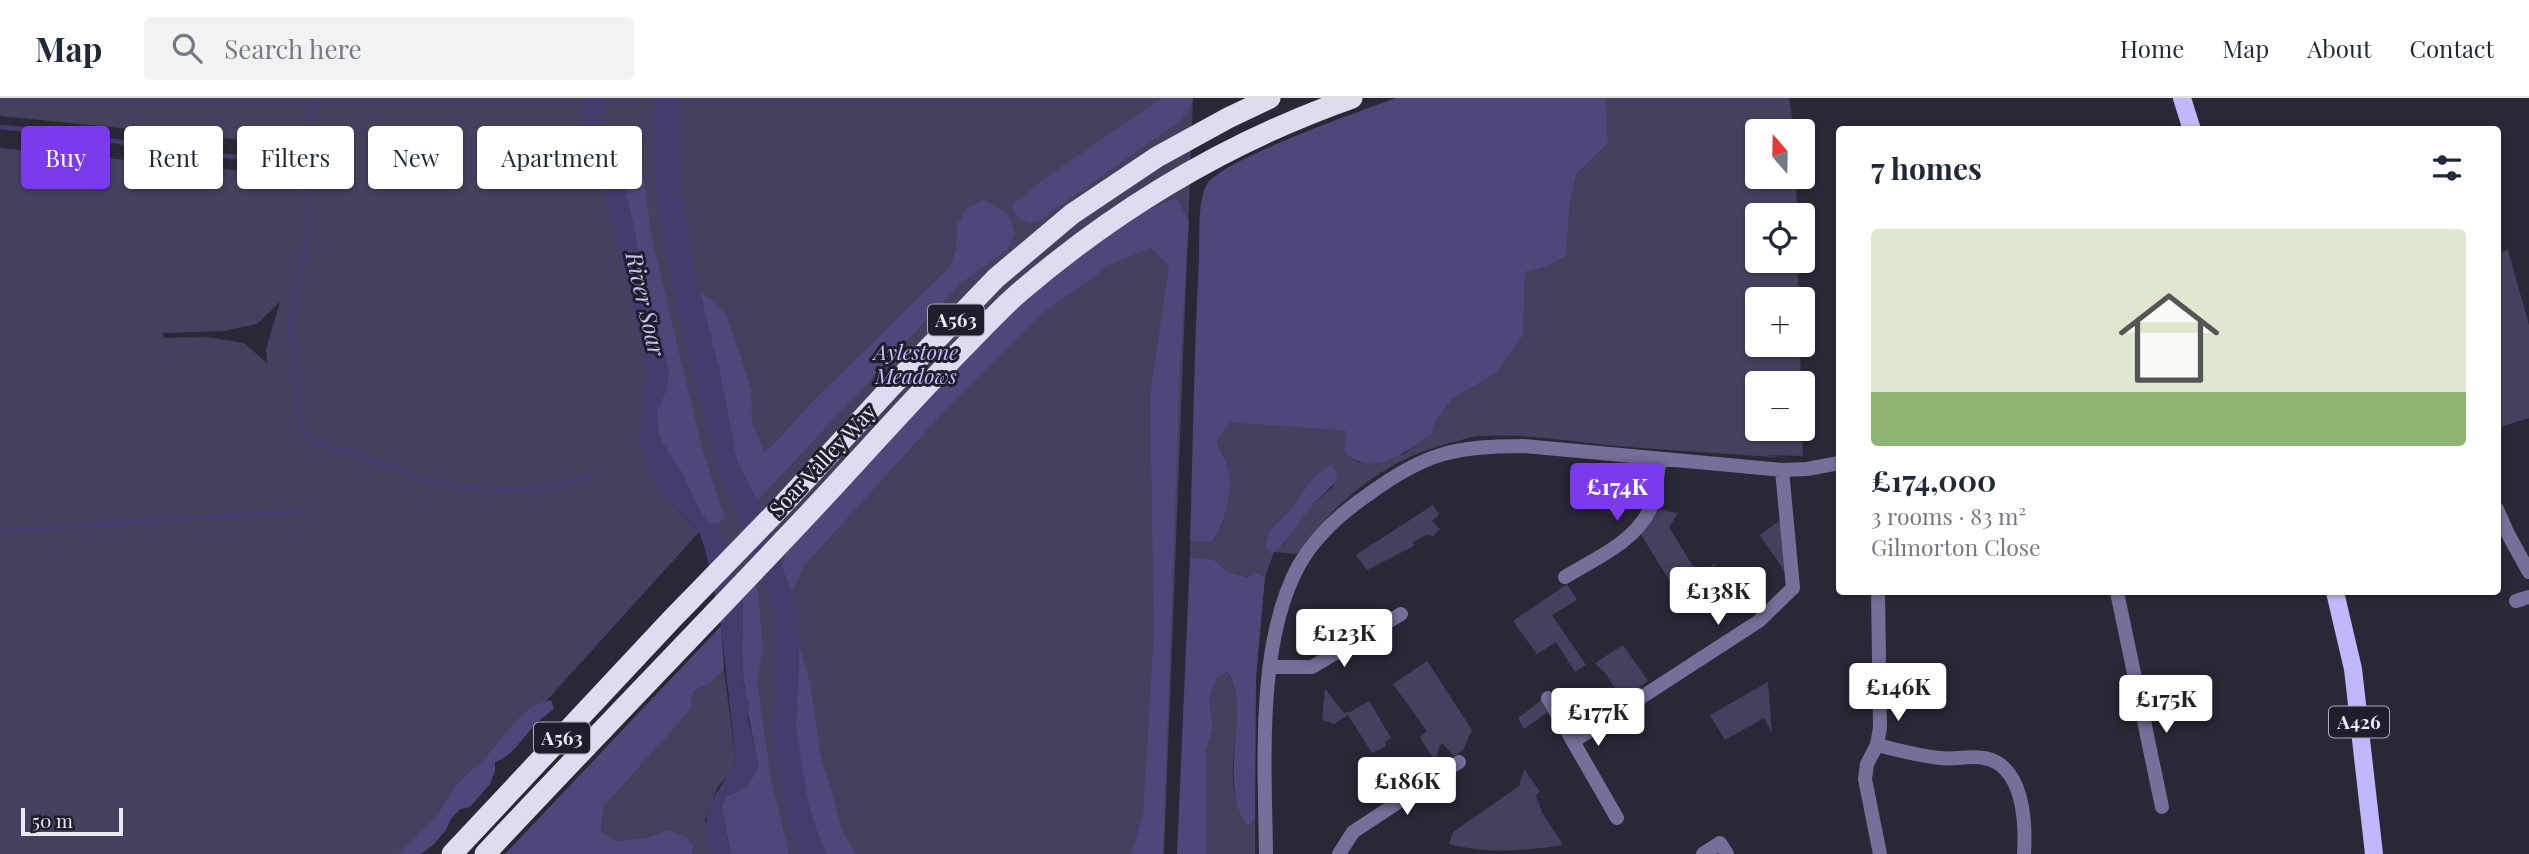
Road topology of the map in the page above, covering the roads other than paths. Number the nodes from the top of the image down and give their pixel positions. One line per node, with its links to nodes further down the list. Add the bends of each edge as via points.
1 (1270, 98): 22 (highway, Soar Valley Way / A563, via 1157,157 1072,214 996,278)
2 (1352, 98): 23 (highway, Soar Valley Way / A563, via 1232,148 1166,185 1089,236 1018,293)
3 (2182, 98): 4 (main road)
4 (2191, 126)
5 (1660, 460): 7 (street); 10 (street, via 1651,508 1637,528); 15 (street, via 1494,446 1449,452 1399,472 1339,515 1305,556 1278,615)
6 (1836, 464): 7 (street)
7 (1782, 470): 17 (street, via 1793,588 1759,621)
8 (2502, 536): 9 (street)
9 (2529, 572)
10 (1564, 577)
11 (1878, 595): 18 (street)
12 (2119, 595): 20 (street)
13 (2336, 595): 30 (main road, A426, via 2353,669)
14 (1401, 614): 15 (street, via 1312,667)
15 (1270, 667): 24 (street, via 1264,737)
16 (1548, 698): 17 (street)
17 (1574, 741): 21 (street)
18 (1877, 746): 28 (street, via 1865,779); 29 (street, via 1945,759 1985,758 1999,764 2015,785 2023,814)
19 (1459, 762): 25 (street, via 1353,832)
20 (2162, 807)
21 (1617, 818)
22 (452, 854)
23 (485, 854)
24 (1266, 854)
25 (1339, 854)
26 (1703, 854): 27 (street, via 1720,843)
27 (1727, 854)
28 (1880, 854)
29 (2024, 854)
30 (2374, 854)

